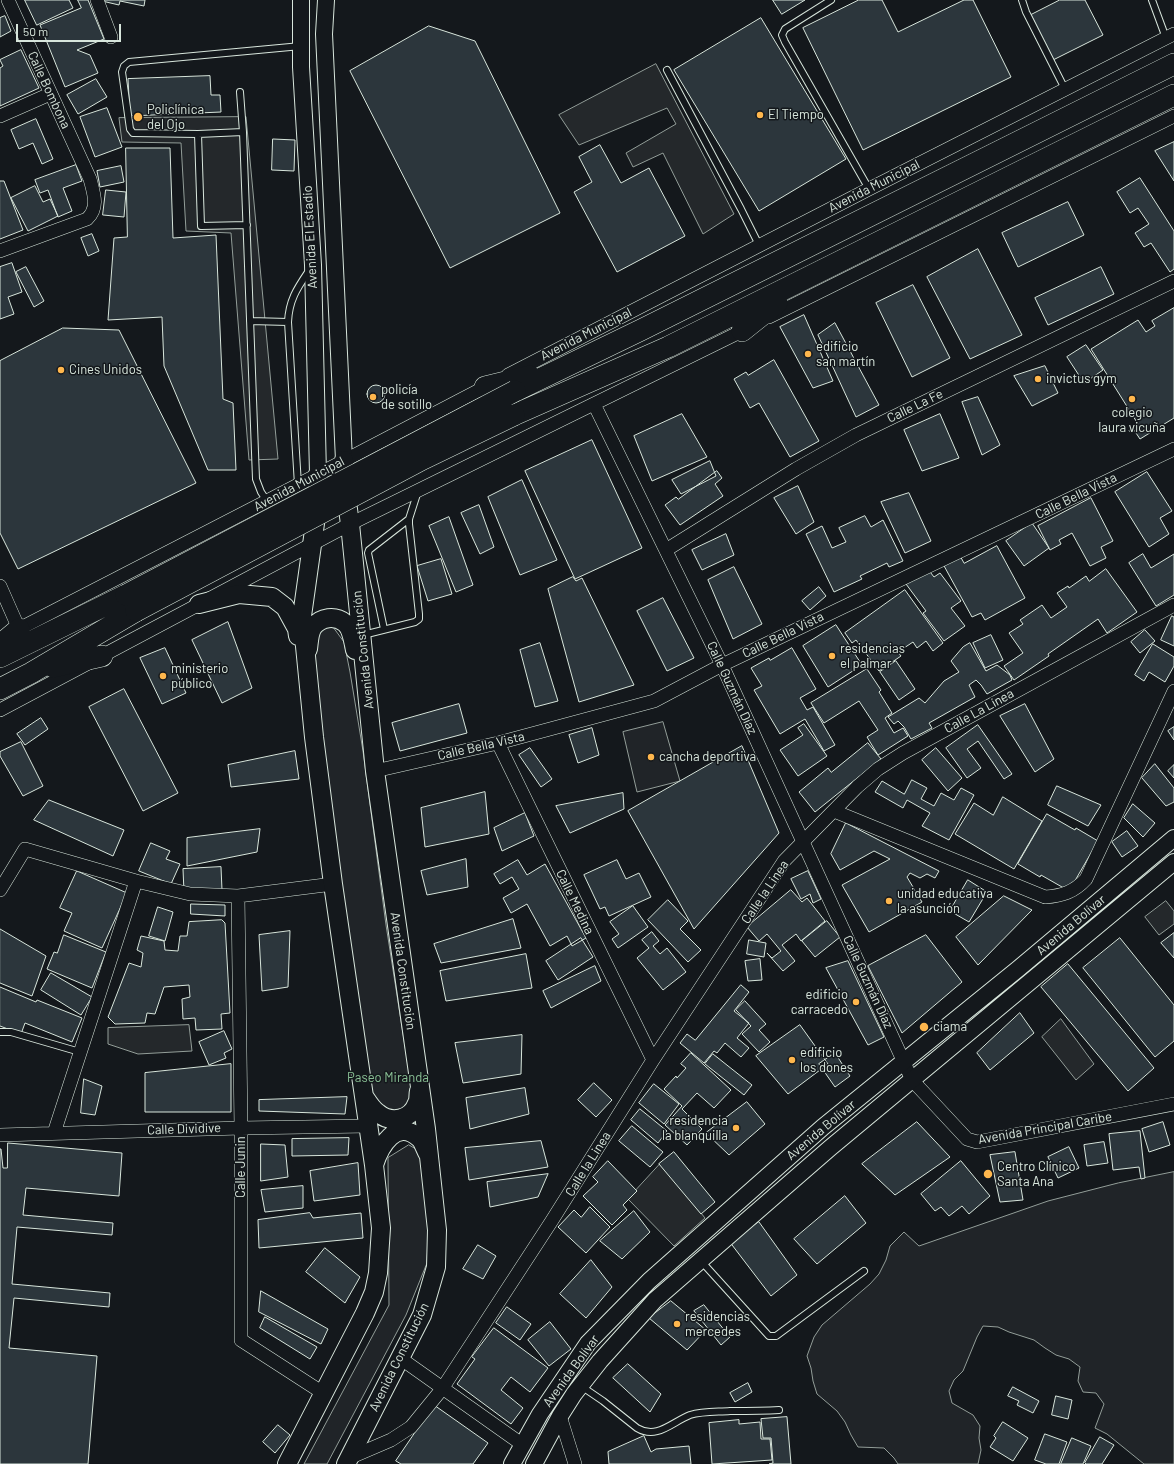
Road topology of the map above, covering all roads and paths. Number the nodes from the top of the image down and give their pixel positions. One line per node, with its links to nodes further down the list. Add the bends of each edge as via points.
1 (8, 0): 15 (street, Calle Bombona)
2 (97, 0): 9 (street)
3 (301, 0): 10 (street, Avenida El Estadio)
4 (326, 0): 35 (street, Avenida El Estadio, via 324,34)
5 (830, 0): 21 (lane, via 785,29 782,35)
6 (1022, 0): 13 (lane)
7 (1152, 0): 8 (lane)
8 (1170, 36): 13 (street, Avenida Municipal)
9 (111, 37)
10 (301, 46): 20 (lane, via 129,62 124,66 122,72 131,132); 25 (street, Avenida El Estadio)
11 (1174, 64): 31 (highway, Avenida Municipal)
12 (667, 70): 23 (lane)
13 (1065, 89): 21 (street, Avenida Municipal)
14 (240, 92): 19 (lane)
15 (50, 94): 17 (street); 24 (street, Calle Bombona, via 90,180 95,204 92,214)
16 (1174, 95): 26 (highway, Avenida Municipal)
17 (0, 116)
18 (1174, 116): 30 (street)
19 (244, 132): 20 (lane); 22 (lane)
20 (198, 134): 22 (lane, via 201,226)
21 (869, 188): 23 (street, Avenida Municipal)
22 (247, 225): 28 (lane)
23 (759, 245): 32 (street, Avenida Municipal)
24 (0, 252)
25 (313, 265): 29 (lane, via 297,288 288,308); 36 (street, Avenida El Estadio)
26 (809, 277): 30 (highway); 45 (highway, Avenida Municipal, bridge, via 668,347 514,415)
27 (1174, 281): 43 (street, Calle La Fe, via 856,435)
28 (250, 321): 29 (lane); 39 (lane, via 256,479)
29 (288, 322): 37 (lane)
30 (742, 331): 33 (street)
31 (564, 368): 32 (highway); 45 (highway, Avenida Municipal, bridge, via 515,391)
32 (485, 387): 35 (street, Avenida Municipal)
33 (594, 404): 38 (street); 43 (street, Calle Guzmán Díaz)
34 (1174, 449): 55 (street, Calle Bella Vista)
35 (344, 460): 36 (street, Avenida Municipal); 41 (main road, Avenida Constitución, via 344,486)
36 (318, 474): 37 (street, Avenida Municipal); 42 (main road, via 318,502)
37 (298, 485): 39 (street, Avenida Municipal)
38 (418, 491): 40 (lane); 41 (street)
39 (267, 502): 48 (street, Avenida Municipal)
40 (409, 519): 49 (lane, via 368,553); 49 (lane, via 419,619)
41 (350, 524): 42 (street); 50 (main road, Avenida Constitución)
42 (311, 544): 46 (street); 57 (main road, via 302,616)
43 (666, 550): 55 (street, Calle Guzmán Díaz)
44 (0, 586): 48 (street)
45 (131, 603): 54 (highway, Avenida Municipal); 56 (highway, Avenida Municipal)
46 (199, 604): 53 (street); 57 (main road, via 239,594 272,597 285,607 297,629)
47 (1174, 605): 63 (street, Calle La Línea, via 903,753 878,769)
48 (19, 629): 51 (street, Avenida Municipal); 52 (highway)
49 (384, 629): 50 (lane)
50 (361, 635): 62 (main road, Avenida Constitución)
51 (0, 639)
52 (0, 645)
53 (102, 656): 56 (highway); 60 (street)
54 (0, 657)
55 (722, 665): 61 (street, Calle Bella Vista, via 654,701); 65 (street, Calle Guzmán Díaz)
56 (31, 673): 58 (highway, Avenida Municipal)
57 (308, 673): 62 (main road, via 308,647 313,627 330,618 345,623 353,640); 68 (main road)
58 (0, 689)
59 (1174, 691): 63 (street, via 1086,879 1073,891 1062,895 1045,897)
60 (0, 710)
61 (498, 744): 62 (street, Calle Bella Vista); 73 (street, Calle Medina)
62 (375, 771): 76 (main road, Avenida Constitución)
63 (834, 811): 65 (street, Calle La Línea)
64 (1174, 838): 74 (street, Avenida Bolívar)
65 (803, 843): 73 (street, Calle la Linea, via 784,861); 74 (street, Calle Guzmán Díaz)
66 (1174, 862): 75 (street, Avenida Bolívar)
67 (136, 881): 69 (street, via 25,849); 70 (street, via 190,894); 72 (street)
68 (333, 884): 70 (street); 77 (main road)
69 (0, 890)
70 (238, 896): 80 (street, Calle Junin)
71 (0, 1032): 72 (lane, via 11,1032)
72 (80, 1052): 81 (street)
73 (653, 1060): 89 (street, Calle la Linea)
74 (904, 1062): 75 (street, Avenida Principal Caribe); 93 (street, Avenida Bolívar, via 812,1137 629,1301 588,1343 540,1414)
75 (912, 1080): 78 (street, Avenida Principal Caribe, via 967,1139 977,1142); 85 (street, Avenida Bolívar, via 811,1164)
76 (419, 1086): 77 (main road, via 417,1103 411,1114 397,1119 378,1114); 83 (main road, Avenida Constitución)
77 (364, 1096): 79 (main road)
78 (1174, 1104)
79 (367, 1126): 80 (street, Calle Dividive); 84 (main road)
80 (241, 1128): 81 (street, Calle Dividive); 90 (street, Calle Junin, via 241,1340)
81 (54, 1133): 82 (street, Calle Dividive)
82 (0, 1135)
83 (429, 1157): 84 (main road, via 420,1138 412,1133 397,1132 382,1146); 87 (main road, Avenida Constitución, via 437,1230 436,1267 422,1315)
84 (374, 1165): 90 (main road, via 381,1228 374,1292)
85 (701, 1261): 86 (lane, via 769,1336 773,1337); 88 (street, Avenida Bolívar, via 655,1300)
86 (864, 1271)
87 (400, 1358): 89 (street); 94 (main road, Avenida Constitución)
88 (581, 1386): 91 (lane, via 637,1428 649,1433 702,1412); 92 (street, Avenida Bolívar)
89 (442, 1389): 93 (street); 94 (street, Calle la Linea, via 410,1427 391,1440)
90 (323, 1393): 95 (main road)
91 (779, 1410)
92 (560, 1416): 97 (street, Avenida Bolívar); 98 (street)
93 (523, 1445): 96 (street, Avenida Bolívar)
94 (348, 1461)
95 (287, 1464)
96 (512, 1464)
97 (534, 1464)
98 (575, 1464)

